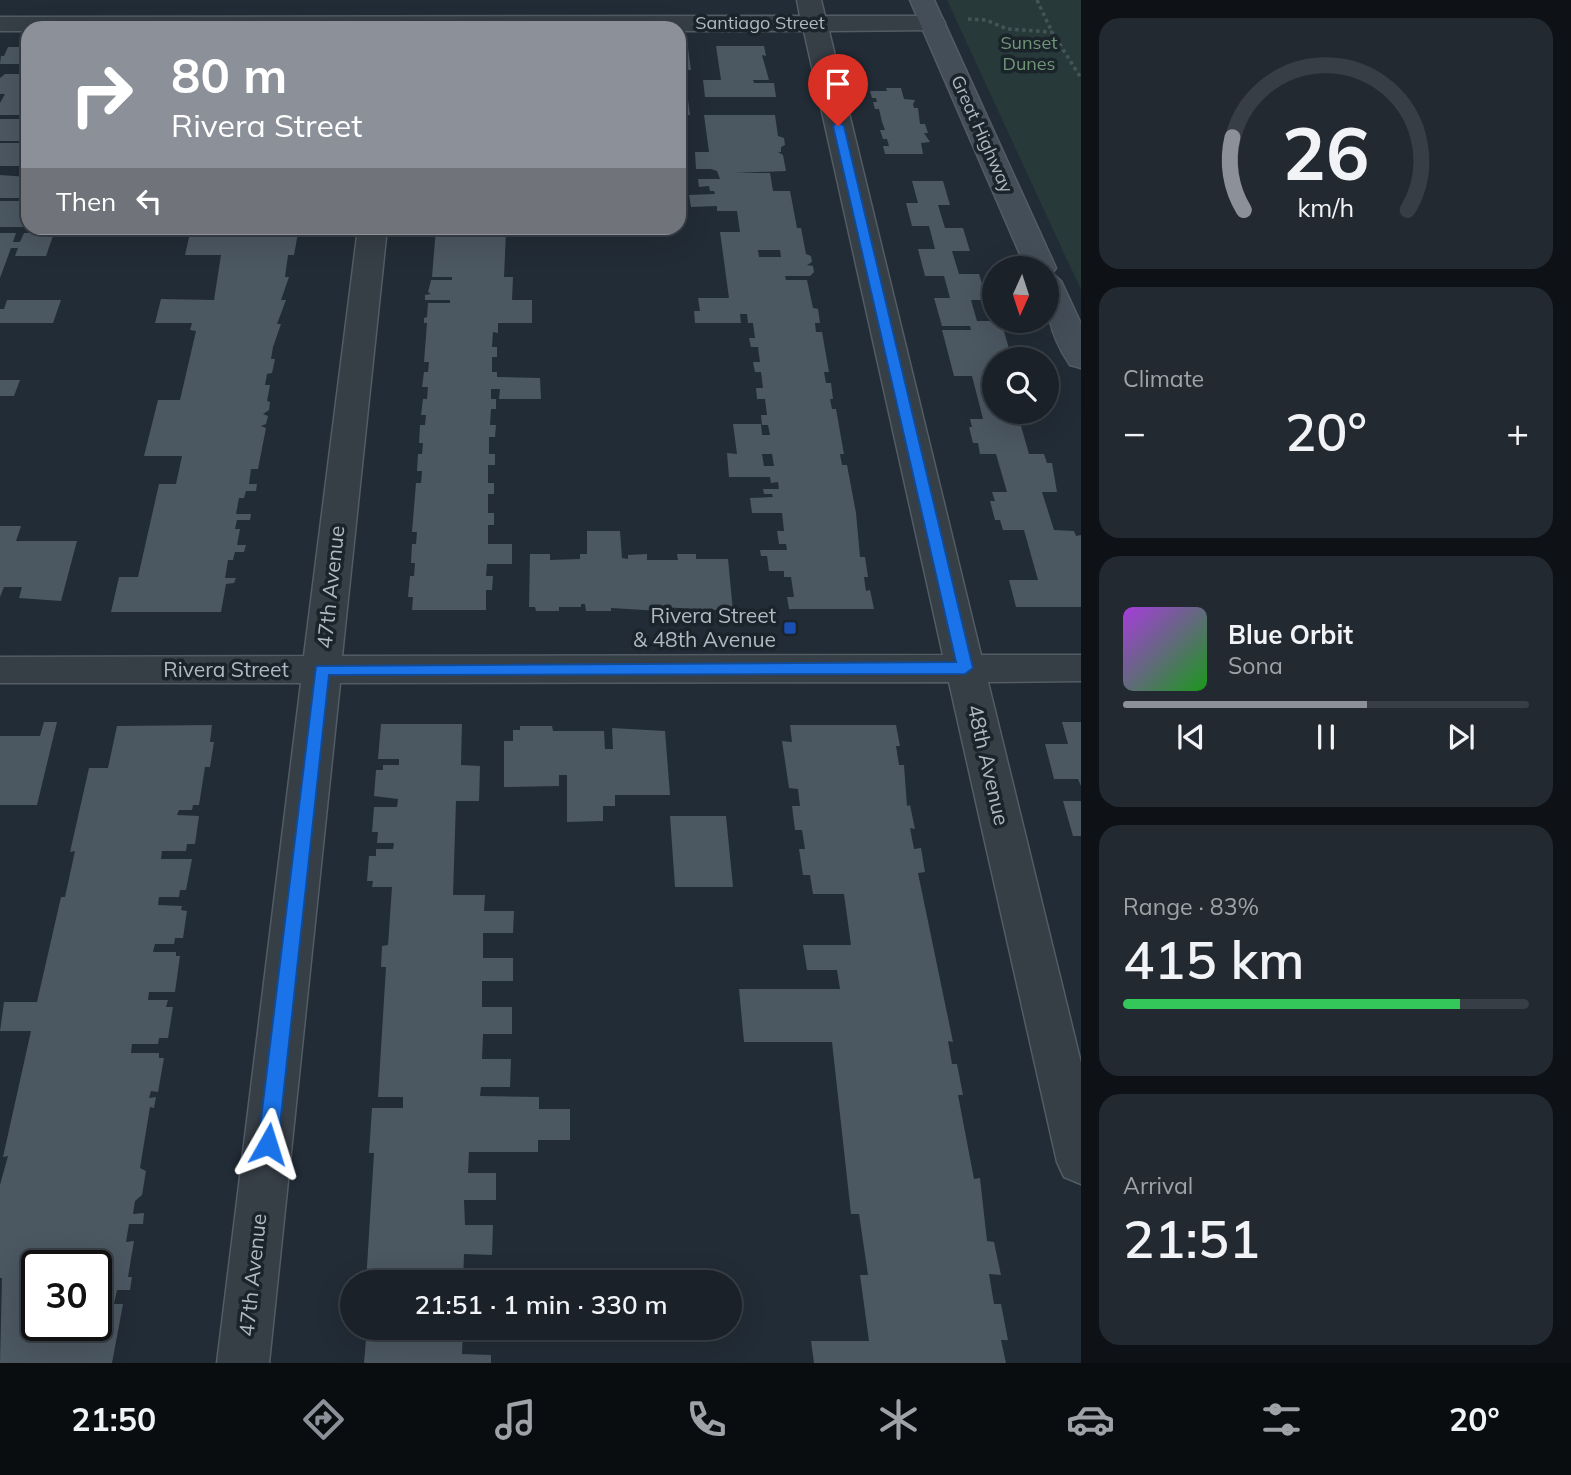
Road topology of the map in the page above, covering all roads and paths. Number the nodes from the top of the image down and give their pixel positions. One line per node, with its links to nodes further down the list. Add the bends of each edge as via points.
1 (1037, 0): 9 (path)
2 (927, 11): 3 (street, Santiago Street); 12 (street, Great Highway)
3 (811, 12): 4 (street, Santiago Street); 15 (street, 48th Avenue)
4 (396, 17): 6 (street, Santiago Street)
5 (960, 18): 9 (path, via 986,20 1007,29)
6 (170, 21)
7 (0, 24): 8 (street, Santiago Street)
8 (21, 24)
9 (1052, 32): 10 (path)
10 (1081, 78)
11 (371, 235): 18 (street, 47th Avenue)
12 (1036, 256)
13 (1059, 310): 14 (street)
14 (1081, 358)
15 (965, 668): 16 (street, Rivera Street); 18 (street, Rivera Street); 19 (street, 48th Avenue)
16 (1081, 668)
17 (0, 670): 18 (street, Rivera Street)
18 (321, 670): 20 (street, 47th Avenue)
19 (1081, 1162)
20 (243, 1363)

